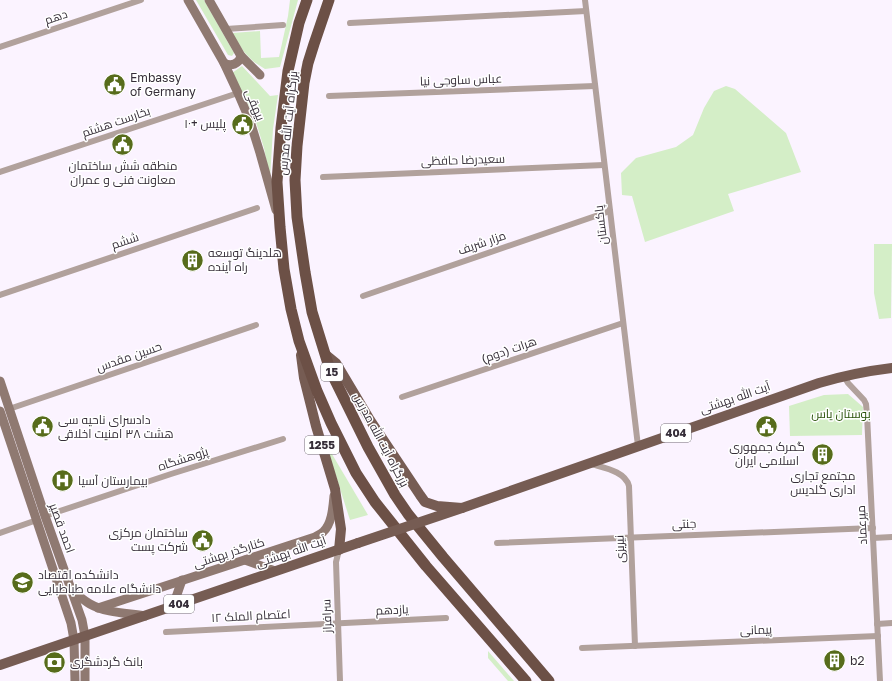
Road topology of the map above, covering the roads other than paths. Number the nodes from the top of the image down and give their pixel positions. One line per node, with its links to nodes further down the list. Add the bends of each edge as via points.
1 (142, 0): 11 (street, دهم)
2 (188, 0): 13 (main road, بیهقی)
3 (209, 0): 10 (main road, بیهقی)
4 (307, 0): 23 (highway, بزرگراه آیت الله مدرس / 15, via 288,71 281,128 277,182)
5 (328, 0): 29 (highway, بزرگراه آیت الله مدرس / 15, via 304,83 295,180 297,217 305,272 312,312)
6 (585, 0): 7 (street, پاکستان)
7 (586, 11): 8 (street); 15 (street, پاکستان)
8 (350, 23)
9 (283, 25): 10 (street)
10 (226, 29): 12 (main road, بیهقی)
11 (0, 47)
12 (241, 56): 13 (main road, via 236,64); 14 (main road, بیهقی)
13 (224, 63): 16 (main road, بیهقی)
14 (260, 75)
15 (595, 86): 17 (street, عباس ساوجی نیا); 18 (street, پاکستان)
16 (238, 93): 19 (street, بخارست هشتم); 23 (main road, بیهقی, via 250,121)
17 (329, 96)
18 (604, 165): 20 (street, سعیدرضا حافظی); 22 (street, پاکستان)
19 (0, 172)
20 (323, 177)
21 (257, 208): 24 (street, ششم)
22 (610, 210): 25 (street, مزار شریف); 26 (street, پاکستان)
23 (280, 227): 28 (highway, بزرگراه آیت الله مدرس / 15, via 286,283)
24 (0, 295)
25 (362, 296)
26 (623, 323): 33 (street, هرات (دوم)); 36 (street, پاکستان)
27 (256, 325): 34 (street, حسین مقدس)
28 (299, 341): 38 (main road, 1255, via 304,378); 69 (highway, بزرگراه آیت الله مدرس / 15, via 331,423 356,473 375,502 426,566)
29 (325, 354): 39 (main road, via 336,363 370,420 426,502 437,506); 70 (highway, بزرگراه آیت الله مدرس / 15, via 330,370 368,447 408,514)
30 (892, 368): 31 (main road, آیت الله بهشتی / 404)
31 (844, 376): 36 (main road, آیت الله بهشتی / 404); 41 (street, میرعماد, via 866,404)
32 (0, 382): 34 (main road, احمد قصیر)
33 (402, 397)
34 (3, 413): 40 (main road, احمد قصیر)
35 (283, 439): 40 (street, پژوهشگاه)
36 (638, 446): 37 (main road, آیت الله بهشتی / 404)
37 (590, 464): 39 (main road, آیت الله بهشتی / 404); 44 (street, نیریزی, via 619,474 627,480)
38 (335, 489): 47 (main road, 1255, via 341,529); 48 (main road, کنارگذر بهشتی, via 331,517 323,532 311,539)
39 (462, 508): 47 (main road, آیت الله بهشتی / 404, bridge)
40 (41, 518): 42 (street, پژوهشگاه); 51 (main road, احمد قصیر); 62 (main road, احمد قصیر)
41 (873, 528): 44 (street, جنتی); 45 (street, میرعماد)
42 (0, 533)
43 (892, 537): 45 (street)
44 (631, 538): 46 (street, جنتی); 63 (street, نیریزی)
45 (873, 538): 58 (street, میرعماد)
46 (497, 543)
47 (339, 550): 49 (main road, آیت الله بهشتی / 404); 56 (street, سرافراز / 1255, via 336,562)
48 (245, 560): 49 (main road); 50 (main road, کنارگذر بهشتی)
49 (275, 572): 52 (main road, آیت الله بهشتی / 404)
50 (182, 580): 52 (main road); 53 (main road, کنارگذر بهشتی)
51 (72, 591): 53 (main road); 60 (main road, احمد قصیر)
52 (173, 606): 54 (main road, آیت الله بهشتی / 404)
53 (98, 608): 54 (main road)
54 (145, 616): 60 (main road, آیت الله بهشتی / 404)
55 (446, 618): 56 (street, یازدهم)
56 (338, 623): 59 (street, اعتصام الملک ۱۲); 68 (street, سرافراز / 1255)
57 (892, 623): 58 (street)
58 (877, 624): 61 (street, میرعماد)
59 (166, 632)
60 (85, 636): 62 (main road, آیت الله بهشتی / 404); 67 (main road, احمد قصیر)
61 (878, 636): 63 (street, پیمانی); 71 (street, میرعماد)
62 (74, 640): 65 (main road, آیت الله بهشتی / 404); 66 (main road, احمد قصیر)
63 (635, 646): 64 (street)
64 (582, 648)
65 (0, 665)
66 (75, 681)
67 (86, 681)
68 (340, 681)
69 (526, 681)
70 (549, 681)
71 (880, 681)

